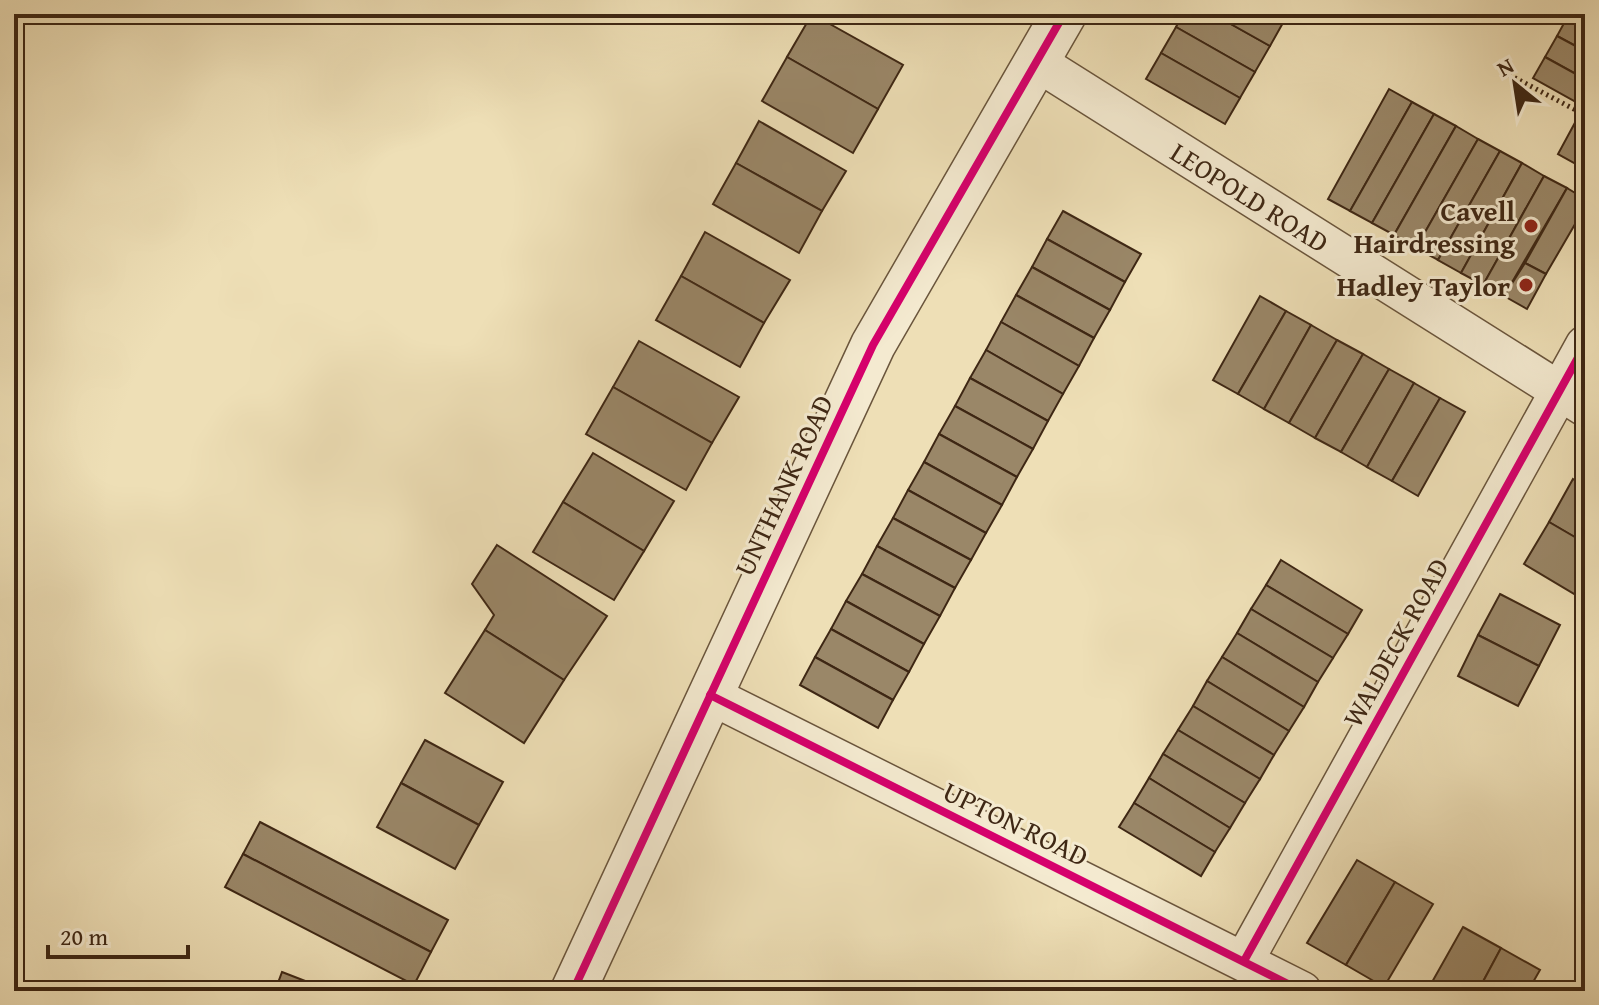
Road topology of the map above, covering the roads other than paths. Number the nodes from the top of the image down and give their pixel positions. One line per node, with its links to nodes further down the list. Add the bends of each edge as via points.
1 (1064, 14): 2 (street, UNTHANK ROAD)
2 (1037, 62): 4 (street, LEOPOLD ROAD); 5 (street, UNTHANK ROAD, via 873,345)
3 (1585, 345): 4 (street, WALDECK ROAD)
4 (1572, 400): 6 (street, WALDECK ROAD)
5 (710, 695): 6 (street, UPTON ROAD); 7 (street, UNTHANK ROAD)
6 (1244, 961): 8 (street, UPTON ROAD)
7 (573, 991)
8 (1302, 991)

